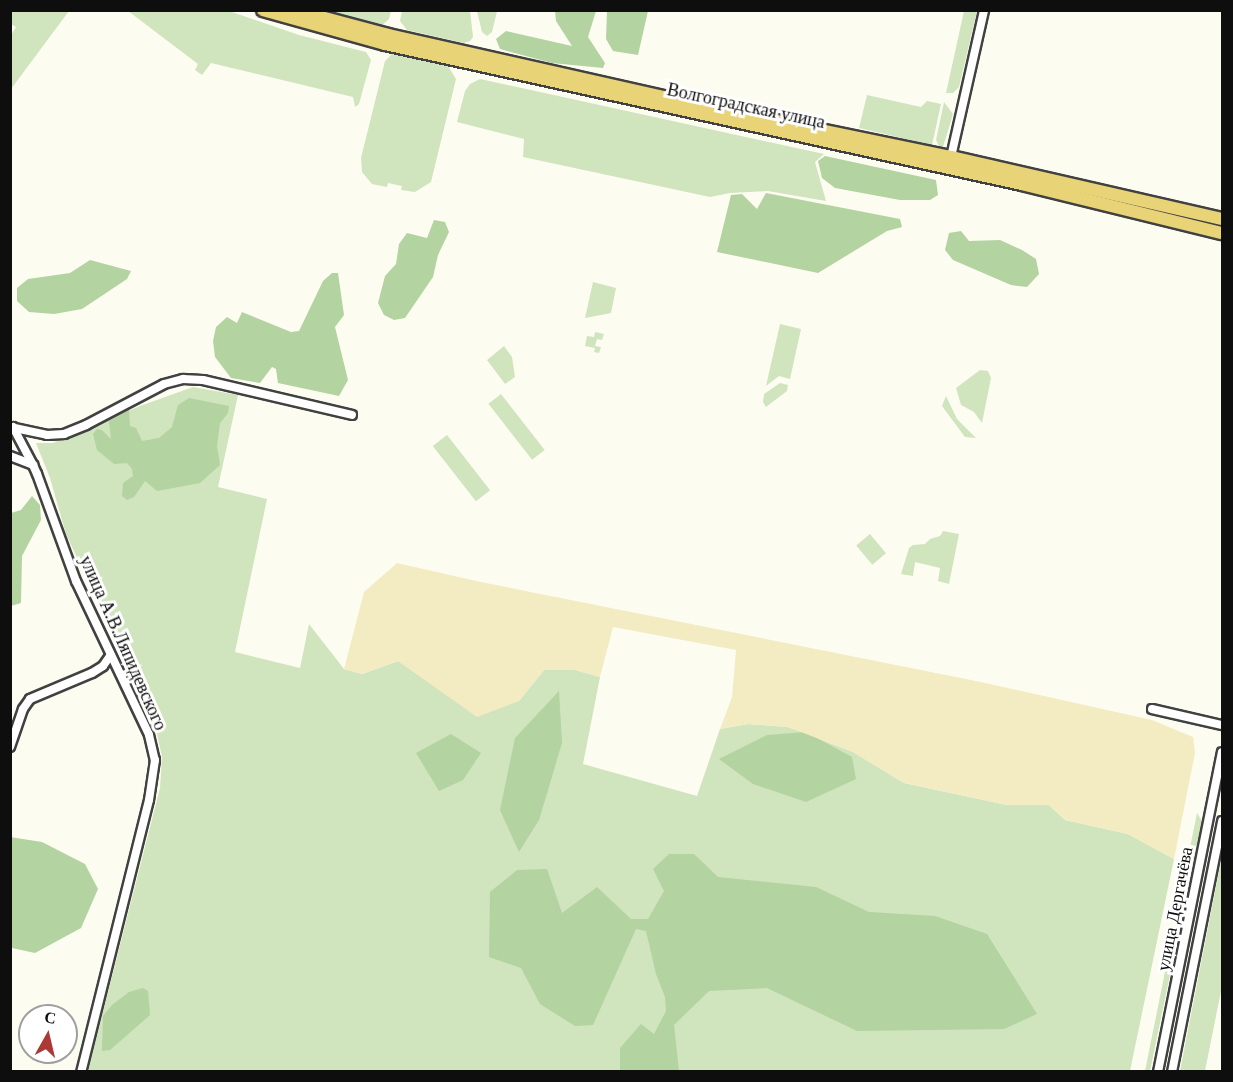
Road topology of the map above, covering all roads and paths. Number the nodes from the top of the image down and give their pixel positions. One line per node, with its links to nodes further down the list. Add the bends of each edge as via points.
1 (263, 10): 4 (main road, Волгоградская улица, via 385,44)
2 (295, 10): 4 (main road, Волгоградская улица)
3 (984, 10): 5 (street)
4 (800, 131): 5 (main road, Волгоградская улица); 7 (main road, Волгоградская улица)
5 (951, 157): 6 (main road, Волгоградская улица)
6 (1222, 219)
7 (1222, 233)
8 (352, 415): 9 (street, via 203,380 183,379 164,384 64,434 47,435)
9 (11, 427): 11 (street, улица А.В.Ляпидевского)
10 (10, 456): 11 (street)
11 (33, 465): 12 (street, улица А.В.Ляпидевского, via 76,580)
12 (110, 656): 15 (street, via 92,673 30,699); 18 (street, улица А.В.Ляпидевского, via 154,748 154,774)
13 (1152, 710): 14 (street)
14 (1222, 725)
15 (10, 747)
16 (1222, 752): 19 (street, улица Дергачёва)
17 (1222, 821): 20 (street, улица Дергачёва)
18 (81, 1071)
19 (1158, 1071)
20 (1172, 1071)

